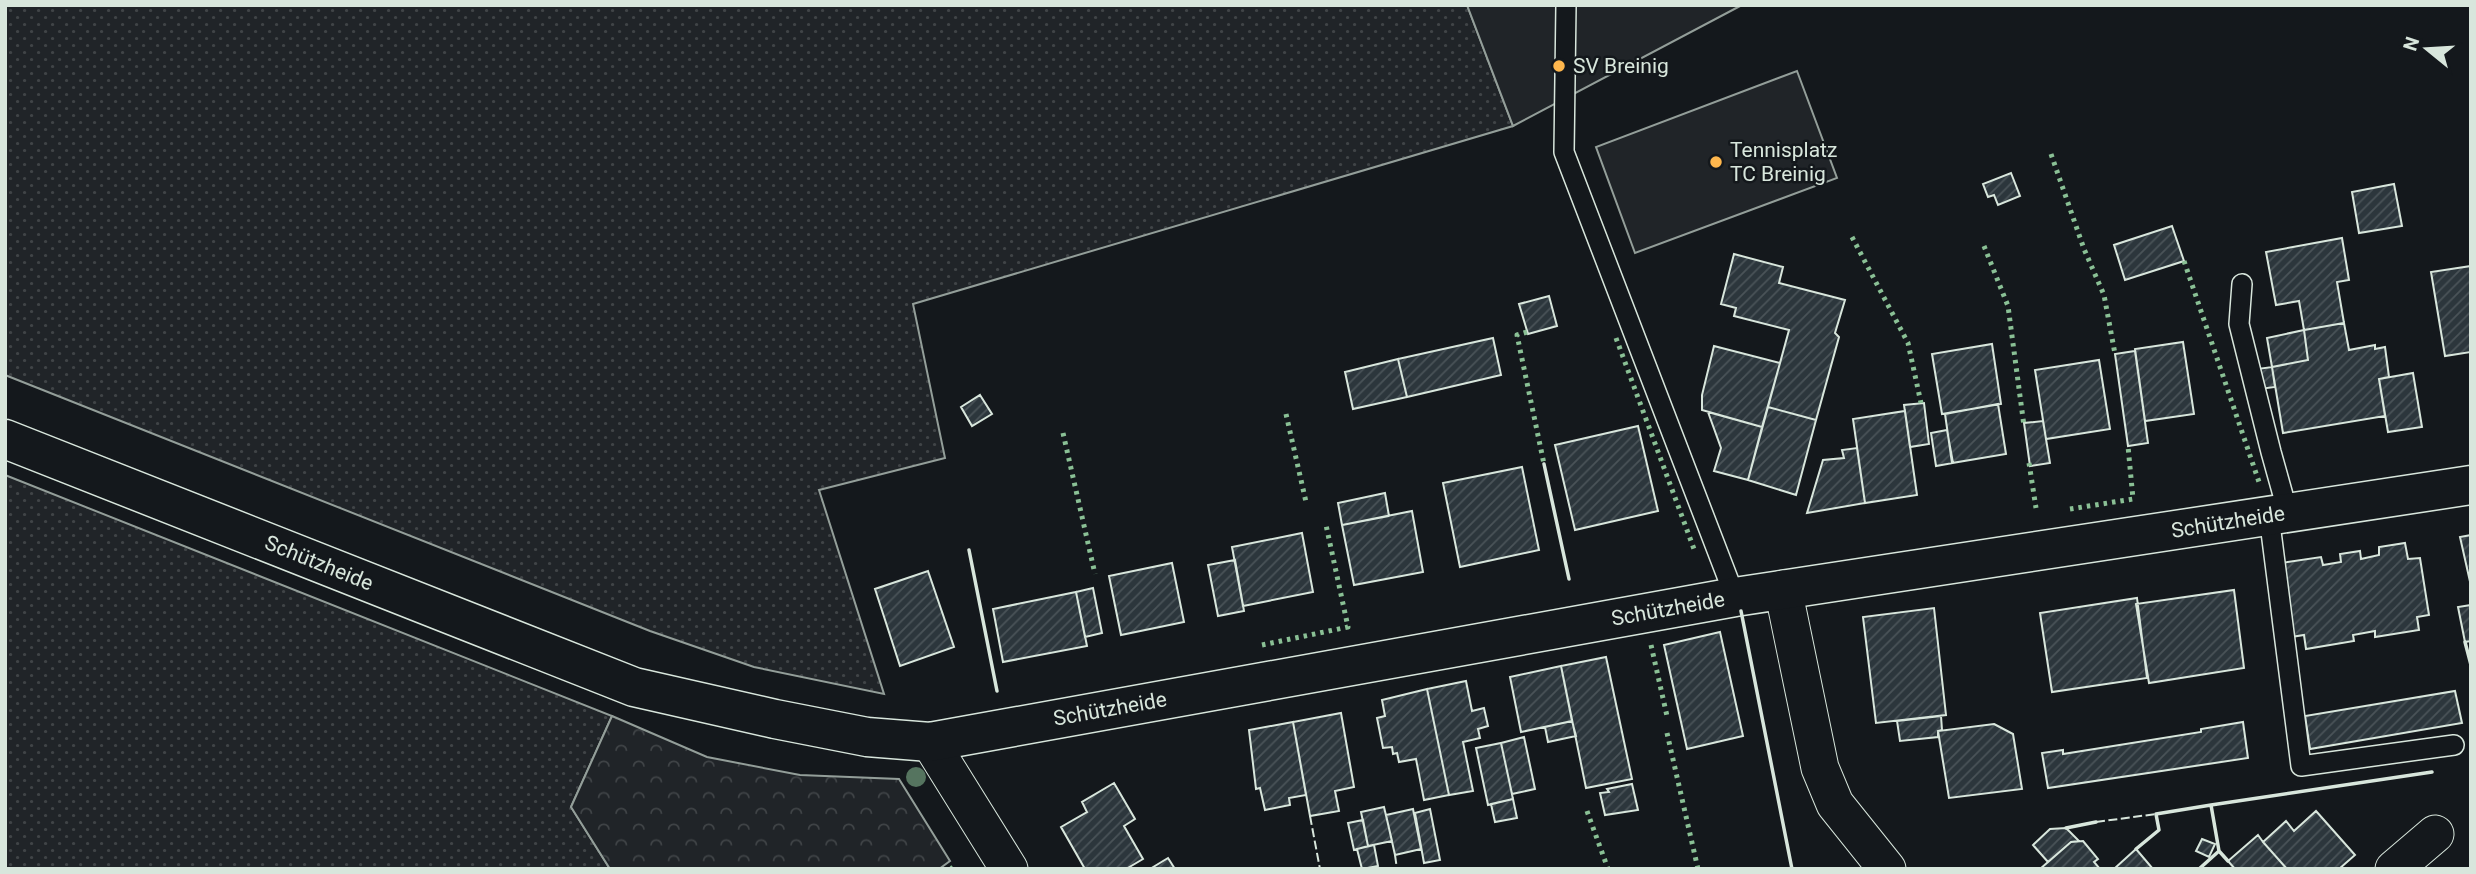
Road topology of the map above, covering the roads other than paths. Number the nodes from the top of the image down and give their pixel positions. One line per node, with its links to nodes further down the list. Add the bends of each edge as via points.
1 (1566, 5): 7 (lane, via 1564,152)
2 (2242, 284): 5 (lane, via 2239,324 2270,452)
3 (5, 439): 8 (street, Schützheide, via 634,687 867,737)
4 (2471, 485): 5 (street, Schützheide)
5 (2279, 514): 6 (street, Schützheide); 9 (lane, via 2301,766)
6 (1783, 589): 7 (street, Schützheide); 12 (street, via 1820,768 1835,804)
7 (1735, 597): 8 (street, Schützheide)
8 (930, 741): 11 (street)
9 (2454, 745)
10 (2435, 834): 13 (street)
11 (1009, 869)
12 (1887, 869)
13 (2394, 869)

